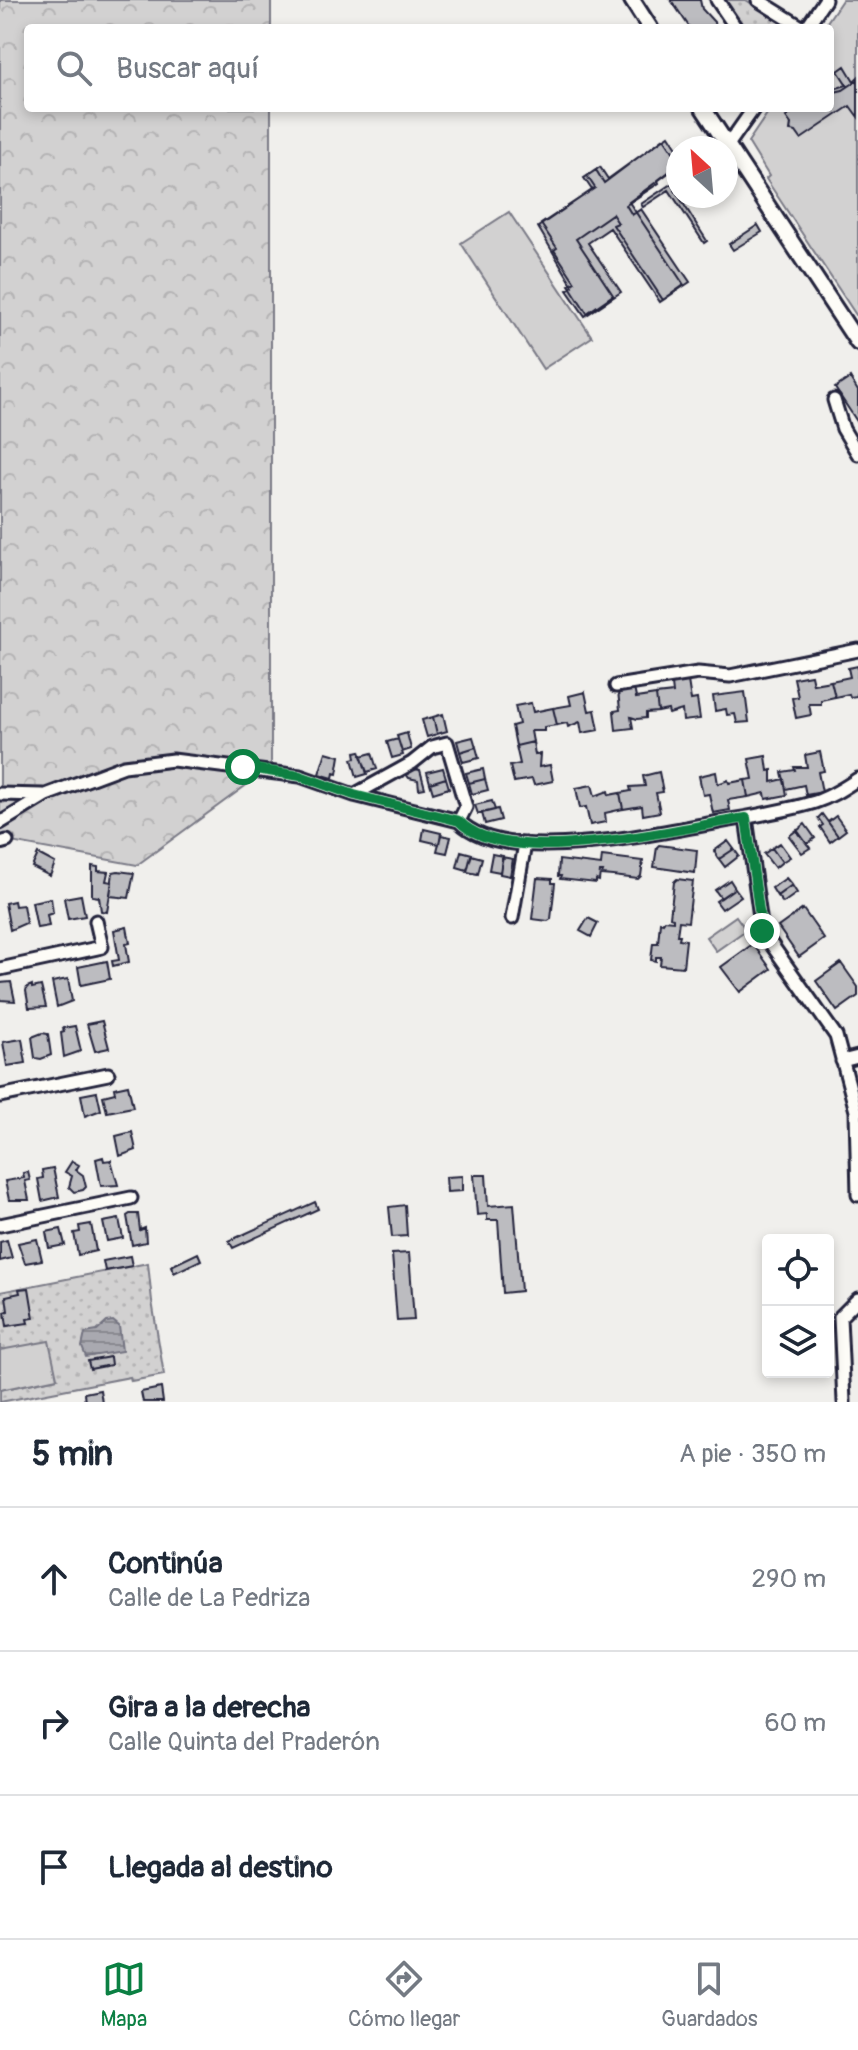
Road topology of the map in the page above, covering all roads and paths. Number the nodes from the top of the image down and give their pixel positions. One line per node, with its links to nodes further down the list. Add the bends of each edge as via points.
1 (632, 0): 5 (main road)
2 (717, 0): 6 (street)
3 (758, 0): 7 (street)
4 (825, 0): 8 (street)
5 (647, 24)
6 (733, 24)
7 (797, 24)
8 (807, 24)
9 (706, 112): 11 (main road)
10 (751, 112): 12 (street)
11 (722, 136)
12 (734, 136)
13 (738, 160): 14 (main road)
14 (858, 343)
15 (834, 400): 16 (street)
16 (858, 454)
17 (858, 650): 18 (street, via 730,676 698,673)
18 (616, 686)
19 (858, 779): 23 (street, via 816,802)
20 (0, 794): 21 (street)
21 (46, 795): 22 (street, via 124,766 173,760 300,776); 25 (street)
22 (354, 795): 24 (street); 24 (street, via 447,743 466,807)
23 (746, 818): 26 (street, via 618,839); 31 (street, via 762,931 836,1036)
24 (459, 821): 26 (street, via 483,837)
25 (0, 823)
26 (525, 844): 27 (street)
27 (512, 918)
28 (96, 921): 29 (street, via 102,947)
29 (0, 969)
30 (858, 1057): 31 (street)
31 (842, 1061): 34 (street, via 856,1111)
32 (108, 1074): 33 (street)
33 (0, 1096)
34 (858, 1195)
35 (131, 1198): 36 (street)
36 (0, 1225)
37 (858, 1299): 38 (street, via 840,1317)
38 (844, 1402)

